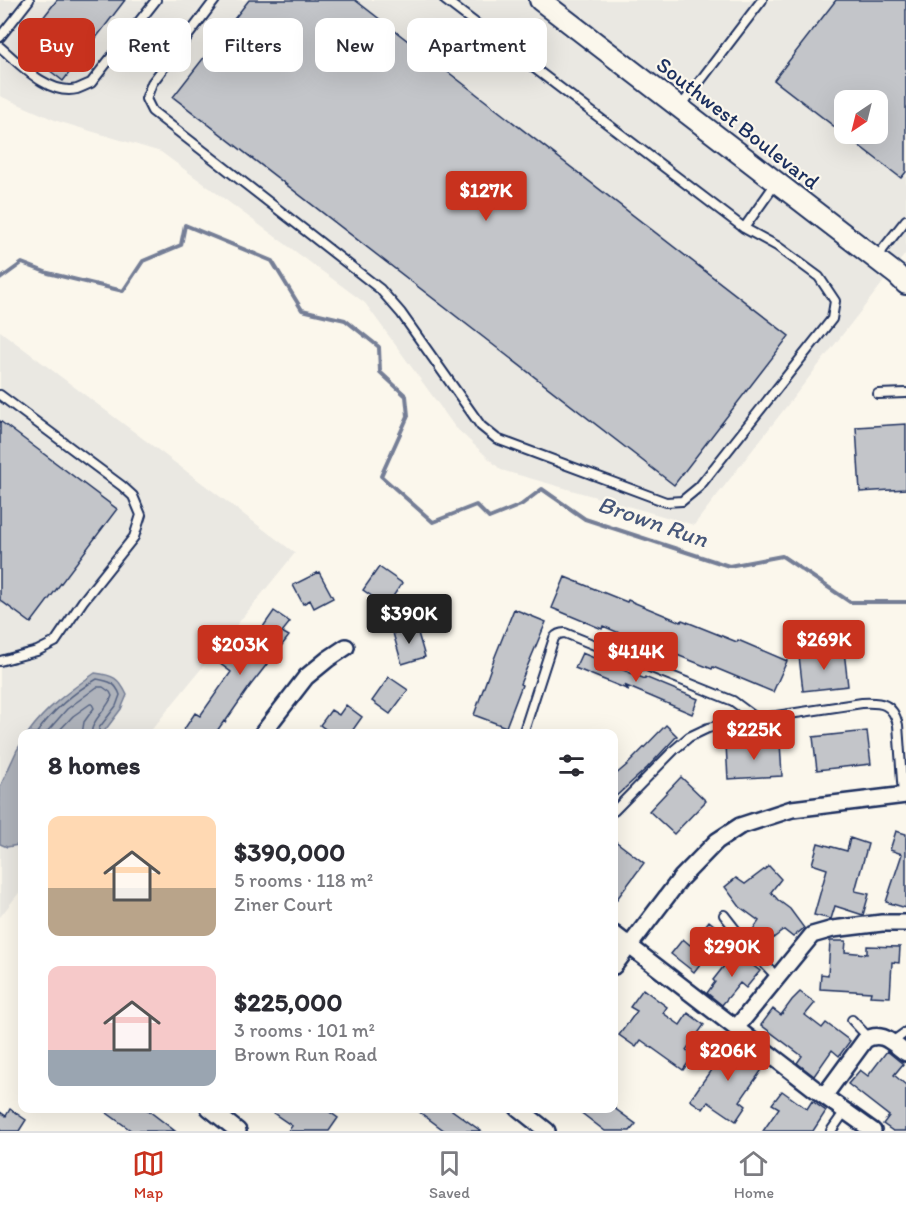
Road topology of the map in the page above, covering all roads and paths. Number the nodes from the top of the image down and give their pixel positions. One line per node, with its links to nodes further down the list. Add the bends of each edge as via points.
1 (29, 0): 7 (lane)
2 (156, 0): 8 (lane, via 91,83 76,89 46,85)
3 (215, 0): 12 (lane, via 152,83 146,99 152,111 380,289 481,426 497,439 666,502 682,501 699,487 832,319 835,301 819,277)
4 (445, 0): 12 (lane)
5 (540, 0): 9 (street, Southwest Boulevard)
6 (762, 0): 9 (lane)
7 (0, 37)
8 (0, 47)
9 (680, 108): 10 (street, Southwest Boulevard)
10 (776, 182): 12 (lane); 13 (street, Southwest Boulevard)
11 (906, 220): 13 (lane)
12 (744, 228)
13 (878, 260): 14 (street, Southwest Boulevard)
14 (906, 285)
15 (906, 393): 16 (lane)
16 (878, 394)
17 (0, 396): 19 (lane, via 122,486 133,496 141,514 134,537 55,642)
18 (346, 647): 21 (street, via 306,677)
19 (0, 661)
20 (756, 718): 22 (lane, via 733,701 561,633 554,638); 23 (lane, via 862,703 886,706 898,725); 24 (lane, via 708,728 689,737)
21 (266, 729)
22 (525, 729)
23 (904, 795): 28 (street, via 792,809 740,826 717,841 681,878)
24 (618, 807)
25 (724, 915): 30 (lane)
26 (906, 923): 30 (street, via 832,929 812,935)
27 (618, 937): 28 (street)
28 (629, 946): 29 (street); 32 (street)
29 (618, 961)
30 (777, 977): 32 (street)
31 (852, 1020): 34 (lane)
32 (736, 1028): 37 (street)
33 (906, 1032): 35 (lane)
34 (870, 1038): 35 (street, via 880,1036); 37 (street)
35 (892, 1042): 36 (street)
36 (906, 1053)
37 (824, 1096): 38 (street)
38 (845, 1111): 43 (lane); 44 (street)
39 (215, 1113): 41 (street)
40 (524, 1113): 42 (street)
41 (238, 1131)
42 (547, 1131)
43 (831, 1131)
44 (873, 1131)

